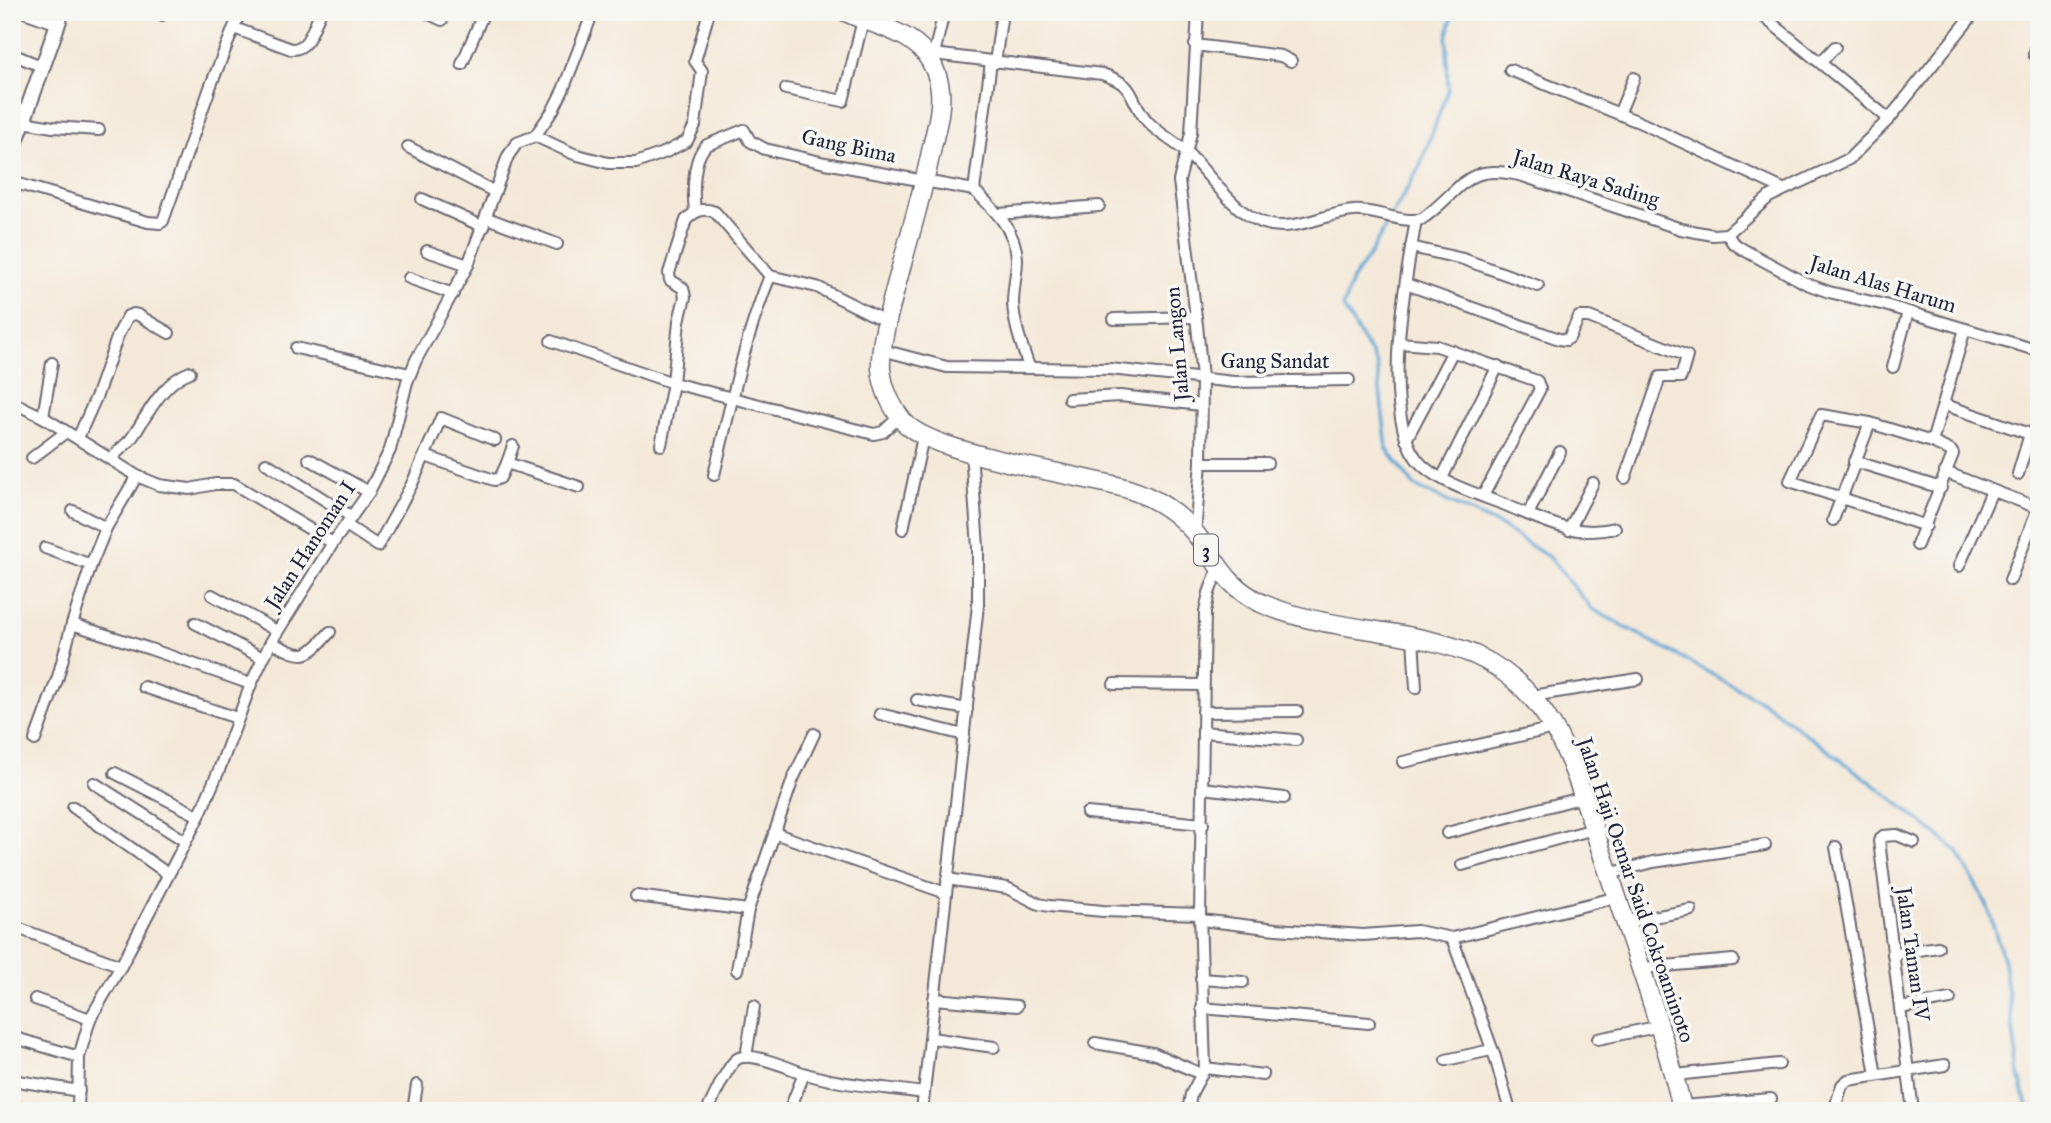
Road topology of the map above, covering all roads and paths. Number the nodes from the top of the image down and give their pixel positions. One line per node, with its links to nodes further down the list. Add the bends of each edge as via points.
1 (24, 12): 16 (street)
2 (149, 12): 15 (street)
3 (240, 12): 19 (street)
4 (425, 12): 17 (street)
5 (484, 12): 30 (street)
6 (593, 12): 39 (street, Jalan Hanoman I, via 563,90)
7 (709, 12): 39 (street, via 695,61 702,71 695,125 687,141 636,163 620,164 594,161)
8 (846, 12): 18 (highway)
9 (944, 12): 23 (street)
10 (1002, 12): 28 (street)
11 (1198, 12): 21 (street, Jalan Langon)
12 (1758, 12): 29 (street)
13 (1975, 12): 36 (street)
14 (320, 13): 19 (street, via 299,49)
15 (162, 15)
16 (60, 18): 31 (main road)
17 (442, 20)
18 (863, 20): 23 (highway); 34 (street, via 843,101)
19 (234, 28): 45 (street, via 160,223)
20 (2039, 40): 25 (street, via 2034,54)
21 (1195, 45): 27 (street); 41 (street, Jalan Langon, via 1191,133)
22 (1835, 47): 29 (street)
23 (929, 53): 28 (street); 46 (highway, Jalan Haji Oemar Said Cokroaminoto / 3, via 940,102)
24 (12, 54): 31 (street)
25 (2039, 59)
26 (12, 60): 31 (street)
27 (1291, 61)
28 (993, 62): 41 (street, via 1115,79 1126,85 1150,124); 48 (street)
29 (1821, 62): 36 (street)
30 (462, 64)
31 (42, 70): 37 (main road)
32 (1510, 70): 35 (street)
33 (1634, 78): 35 (street)
34 (786, 89)
35 (1619, 114): 47 (street)
36 (1889, 119): 47 (street, via 1849,159)
37 (23, 122): 38 (street); 42 (main road)
38 (99, 130)
39 (535, 136): 49 (street, Jalan Hanoman I, via 512,148)
40 (408, 147): 49 (street)
41 (1185, 151): 43 (street); 44 (street, Jalan Langon)
42 (12, 153)
43 (1201, 167): 44 (street); 54 (street, via 1237,206 1268,225 1284,226 1352,211)
44 (1180, 175): 67 (street, Jalan Langon)
45 (12, 181)
46 (924, 181): 48 (street, Gang Bima); 52 (street, Gang Bima, via 765,149 750,141 744,130 702,149 694,183); 69 (highway, Jalan Haji Oemar Said Cokroaminoto / 3)
47 (1783, 189): 56 (street)
48 (974, 190): 53 (street)
49 (495, 191): 55 (street, Jalan Hanoman I)
50 (422, 199): 55 (street)
51 (1098, 206): 53 (street)
52 (695, 212): 61 (street, via 715,212); 86 (street, via 686,220 669,273 670,281 685,293)
53 (999, 214): 80 (street, via 1017,257 1014,317)
54 (1416, 220): 56 (street, Jalan Raya Sading, via 1433,211 1464,181 1482,172 1504,171 1681,229); 58 (street)
55 (485, 222): 57 (street); 60 (street, Jalan Hanoman I)
56 (1727, 234): 66 (street, Jalan Alas Harum, via 1744,250 1808,284)
57 (557, 244)
58 (1411, 247): 63 (street); 64 (street, via 1463,259)
59 (427, 251): 60 (street)
60 (468, 265): 65 (street, Jalan Hanoman I)
61 (770, 276): 69 (street, via 817,287); 87 (street)
62 (409, 278): 65 (street)
63 (1406, 284): 73 (street); 120 (street, via 1559,340 1569,338 1579,317 1590,317 1687,356 1682,377 1660,377)
64 (1538, 286)
65 (453, 294): 83 (street, Jalan Hanoman I)
66 (1908, 312): 70 (street, Jalan Alas Harum); 81 (street)
67 (1196, 317): 68 (street); 84 (street, Jalan Langon)
68 (1114, 319)
69 (887, 322): 75 (highway, Jalan Haji Oemar Said Cokroaminoto / 3)
70 (1965, 329): 77 (street, Jalan Alas Harum); 91 (street)
71 (169, 333): 98 (street, via 138,315 128,316)
72 (551, 341): 86 (street)
73 (1399, 344): 76 (street); 100 (street, via 1399,402)
74 (296, 348): 83 (street)
75 (882, 350): 80 (street, Gang Sandat, via 947,367); 92 (highway, Jalan Haji Oemar Said Cokroaminoto / 3, via 884,387)
76 (1453, 351): 79 (street); 100 (street)
77 (2039, 351)
78 (52, 363): 93 (street)
79 (1498, 366): 119 (street); 126 (street, via 1537,381 1540,389)
80 (1029, 367): 84 (street, Gang Sandat)
81 (1893, 367)
82 (190, 372): 108 (street, via 166,389 130,441)
83 (410, 374): 125 (street, Jalan Hanoman I, via 390,450)
84 (1202, 378): 85 (street, Gang Sandat, via 1234,382); 90 (street, Jalan Langon)
85 (1349, 380)
86 (673, 383): 87 (street); 102 (street)
87 (733, 398): 92 (street, via 874,434); 117 (street)
88 (1069, 400): 90 (street, via 1121,396)
89 (12, 402): 93 (street)
90 (1201, 405): 113 (street, Jalan Langon)
91 (1945, 405): 96 (street); 101 (street)
92 (900, 416): 97 (highway, Jalan Haji Oemar Said Cokroaminoto / 3)
93 (43, 417): 95 (street)
94 (1870, 423): 101 (street); 110 (street); 127 (street, via 1821,415 1790,481)
95 (66, 432): 98 (street); 107 (street)
96 (2035, 435): 116 (street)
97 (923, 437): 104 (highway, Jalan Haji Oemar Said Cokroaminoto / 3); 135 (street)
98 (78, 438): 108 (street)
99 (495, 440): 106 (street, via 441,418)
100 (1406, 440): 119 (street, via 1424,467)
101 (1932, 442): 115 (street, via 1951,451)
102 (661, 445)
103 (513, 446): 112 (street)
104 (971, 452): 138 (highway, Jalan Haji Oemar Said Cokroaminoto / 3, via 1127,489 1162,504); 162 (street, via 979,577)
105 (1560, 452): 130 (street)
106 (425, 456): 112 (street, via 494,480 500,478); 132 (street, via 378,546)
107 (32, 458)
108 (111, 458): 118 (street)
109 (309, 459): 125 (street)
110 (1854, 461): 123 (street); 127 (street)
111 (266, 463): 132 (street)
112 (507, 463): 122 (street)
113 (1201, 463): 114 (street); 138 (street, Jalan Langon)
114 (1267, 463)
115 (1945, 472): 123 (street); 124 (street)
116 (2018, 474)
117 (714, 475)
118 (138, 476): 134 (street); 139 (street, via 179,489 234,484)
119 (1442, 478): 126 (street)
120 (1625, 478)
121 (1593, 483): 137 (street)
122 (579, 487)
123 (1941, 488): 133 (street)
124 (1992, 491): 128 (street); 143 (street)
125 (369, 492): 132 (street, Jalan Hanoman I)
126 (1483, 496): 130 (street)
127 (1840, 498): 131 (street); 133 (street)
128 (2038, 508): 145 (street)
129 (73, 512): 134 (street)
130 (1528, 514): 137 (street)
131 (1833, 520)
132 (349, 521): 139 (street, Jalan Hanoman I)
133 (1926, 526): 140 (street)
134 (106, 528): 142 (street)
135 (903, 528)
136 (1615, 528): 137 (street)
137 (1569, 530)
138 (1195, 534): 144 (highway, Jalan Haji Oemar Said Cokroaminoto / 3)
139 (333, 542): 149 (street, Jalan Hanoman I)
140 (1917, 545)
141 (45, 548): 142 (street)
142 (92, 565): 148 (street)
143 (1959, 566)
144 (1218, 569): 151 (highway, Jalan Haji Oemar Said Cokroaminoto / 3, via 1240,591 1272,607); 157 (street, via 1205,612)
145 (2010, 580)
146 (212, 595): 149 (street)
147 (195, 623): 153 (street)
148 (72, 624): 155 (street); 171 (street)
149 (277, 631): 152 (street, Jalan Hanoman I)
150 (330, 632): 152 (street, via 302,655)
151 (1413, 638): 159 (street); 160 (highway, Jalan Haji Oemar Said Cokroaminoto / 3, via 1484,659)
152 (271, 642): 153 (street, Jalan Hanoman I)
153 (263, 658): 155 (street, Jalan Hanoman I)
154 (1638, 678): 160 (street)
155 (251, 684): 166 (street, Jalan Hanoman I)
156 (1115, 684): 157 (street)
157 (1203, 685): 164 (street)
158 (144, 687): 166 (street)
159 (1416, 688)
160 (1532, 696): 167 (highway, Jalan Haji Oemar Said Cokroaminoto / 3)
161 (917, 700): 162 (street)
162 (967, 709): 170 (street)
163 (1297, 711): 164 (street)
164 (1203, 712): 168 (street)
165 (880, 714): 170 (street)
166 (237, 718): 181 (street, Jalan Hanoman I)
167 (1555, 728): 173 (street); 177 (highway, Jalan Haji Oemar Said Cokroaminoto / 3)
168 (1203, 732): 172 (street); 176 (street)
169 (814, 734): 185 (street)
170 (964, 735): 193 (street)
171 (35, 740)
172 (1296, 740)
173 (1403, 762)
174 (115, 773): 181 (street)
175 (94, 783): 186 (street)
176 (1203, 788): 178 (street); 182 (street)
177 (1584, 797): 183 (highway, Jalan Haji Oemar Said Cokroaminoto / 3); 184 (street)
178 (1284, 798)
179 (73, 807): 191 (street)
180 (1087, 813): 182 (street)
181 (199, 816): 186 (street, Jalan Hanoman I)
182 (1203, 824): 199 (street)
183 (1594, 830): 190 (street); 192 (highway, Jalan Haji Oemar Said Cokroaminoto / 3)
184 (1447, 832)
185 (774, 833): 194 (street); 197 (street)
186 (185, 841): 191 (street, Jalan Hanoman I)
187 (1914, 842): 204 (street, Jalan Taman IV, via 1892,835 1879,841)
188 (1765, 845): 192 (street, via 1653,862)
189 (1836, 847): 235 (street)
190 (1462, 865)
191 (168, 874): 206 (street, Jalan Hanoman I)
192 (1609, 874): 196 (highway, Jalan Haji Oemar Said Cokroaminoto / 3)
193 (947, 879): 194 (street); 199 (street, via 1007,888 1049,906)
194 (946, 893): 212 (street)
195 (636, 895): 197 (street)
196 (1618, 897): 200 (highway, Jalan Haji Oemar Said Cokroaminoto / 3); 202 (street)
197 (748, 910): 208 (street)
198 (1691, 910): 200 (street)
199 (1200, 917): 202 (street, via 1290,930 1363,935 1417,931); 209 (street)
200 (1626, 922): 207 (highway, Jalan Haji Oemar Said Cokroaminoto / 3)
201 (12, 926): 206 (street)
202 (1452, 938): 226 (street)
203 (1938, 947): 204 (street)
204 (1893, 954): 217 (street, Jalan Taman IV)
205 (1733, 960): 207 (street)
206 (121, 966): 218 (street, Jalan Hanoman I)
207 (1642, 968): 220 (highway, Jalan Haji Oemar Said Cokroaminoto / 3)
208 (737, 970)
209 (1201, 979): 210 (street); 216 (street)
210 (1243, 982)
211 (35, 999): 218 (street)
212 (934, 999): 215 (street); 222 (street)
213 (1950, 999): 217 (street)
214 (754, 1006): 227 (street)
215 (1017, 1006)
216 (1202, 1007): 219 (street); 233 (street)
217 (1900, 1008): 232 (street, Jalan Taman IV)
218 (90, 1019): 228 (street, Jalan Hanoman I)
219 (1369, 1023)
220 (1661, 1026): 223 (street); 237 (highway, Jalan Haji Oemar Said Cokroaminoto / 3)
221 (12, 1037): 228 (street)
222 (931, 1038): 225 (street); 241 (street)
223 (1598, 1040)
224 (1095, 1043): 233 (street, via 1153,1053)
225 (994, 1047)
226 (1491, 1050): 229 (street); 250 (street)
227 (746, 1056): 234 (street); 246 (street, via 732,1065)
228 (79, 1057): 240 (street, Jalan Hanoman I)
229 (1446, 1060)
230 (1779, 1064): 237 (street)
231 (1945, 1065): 232 (street)
232 (1909, 1070): 235 (street); 252 (street, Jalan Taman IV)
233 (1203, 1071): 236 (street); 249 (street)
234 (804, 1074): 241 (street); 247 (street)
235 (1876, 1074): 251 (street, via 1844,1082)
236 (1263, 1075)
237 (1675, 1075): 243 (highway, Jalan Haji Oemar Said Cokroaminoto / 3)
238 (12, 1080): 240 (street)
239 (416, 1085): 245 (street)
240 (79, 1091): 244 (street, Jalan Hanoman I)
241 (923, 1093): 248 (street)
242 (1771, 1099): 243 (street)
243 (1683, 1108)
244 (78, 1111)
245 (413, 1111)
246 (707, 1111)
247 (789, 1111)
248 (922, 1111)
249 (1188, 1111)
250 (1510, 1111)
251 (1834, 1111)
252 (1913, 1111)

